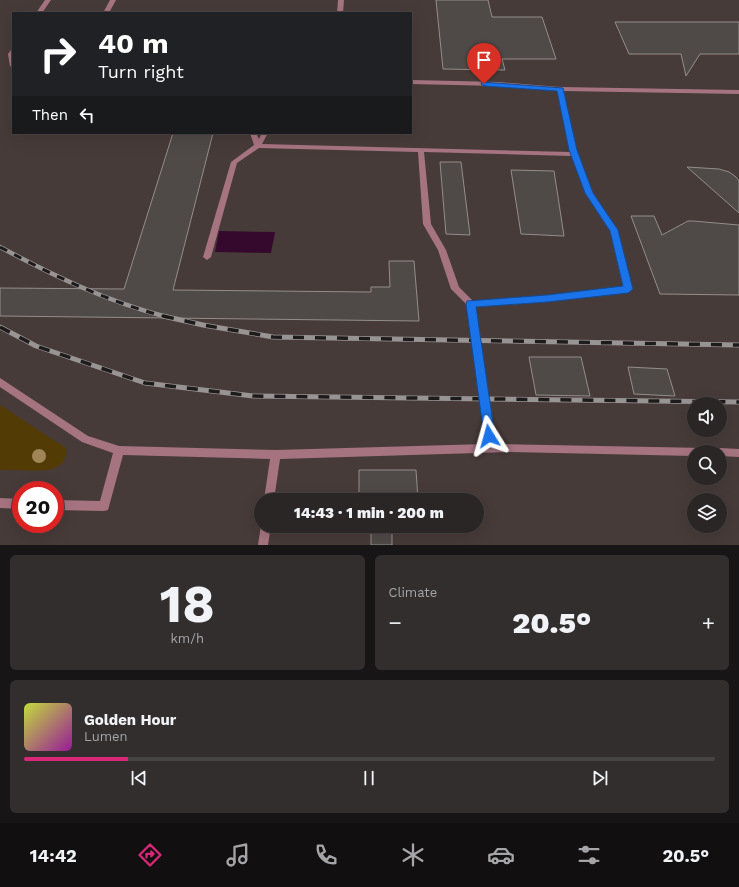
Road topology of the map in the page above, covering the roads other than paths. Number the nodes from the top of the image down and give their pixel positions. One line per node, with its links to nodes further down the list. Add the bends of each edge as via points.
1 (48, 0): 4 (lane)
2 (113, 0): 5 (lane)
3 (341, 0): 6 (lane)
4 (40, 12)
5 (107, 12)
6 (340, 12)
7 (412, 82): 8 (lane, via 499,84)
8 (560, 89): 9 (lane); 14 (lane)
9 (739, 92)
10 (253, 134): 12 (lane)
11 (264, 134): 12 (lane)
12 (258, 146): 13 (lane); 15 (lane, via 234,162)
13 (421, 152): 14 (lane); 16 (lane, via 426,224 442,250 456,289)
14 (575, 154): 16 (lane, via 589,193 614,230 628,289 547,299)
15 (207, 257)
16 (470, 304): 18 (lane)
17 (0, 382): 19 (lane, via 85,439)
18 (491, 448): 20 (lane); 23 (lane)
19 (119, 450): 23 (lane); 27 (lane, via 104,506)
20 (687, 452)
21 (727, 452): 22 (lane)
22 (739, 453)
23 (276, 455): 24 (lane)
24 (270, 493)
25 (0, 503): 26 (lane)
26 (12, 504)
27 (64, 505)
28 (265, 533): 29 (lane)
29 (263, 545)

